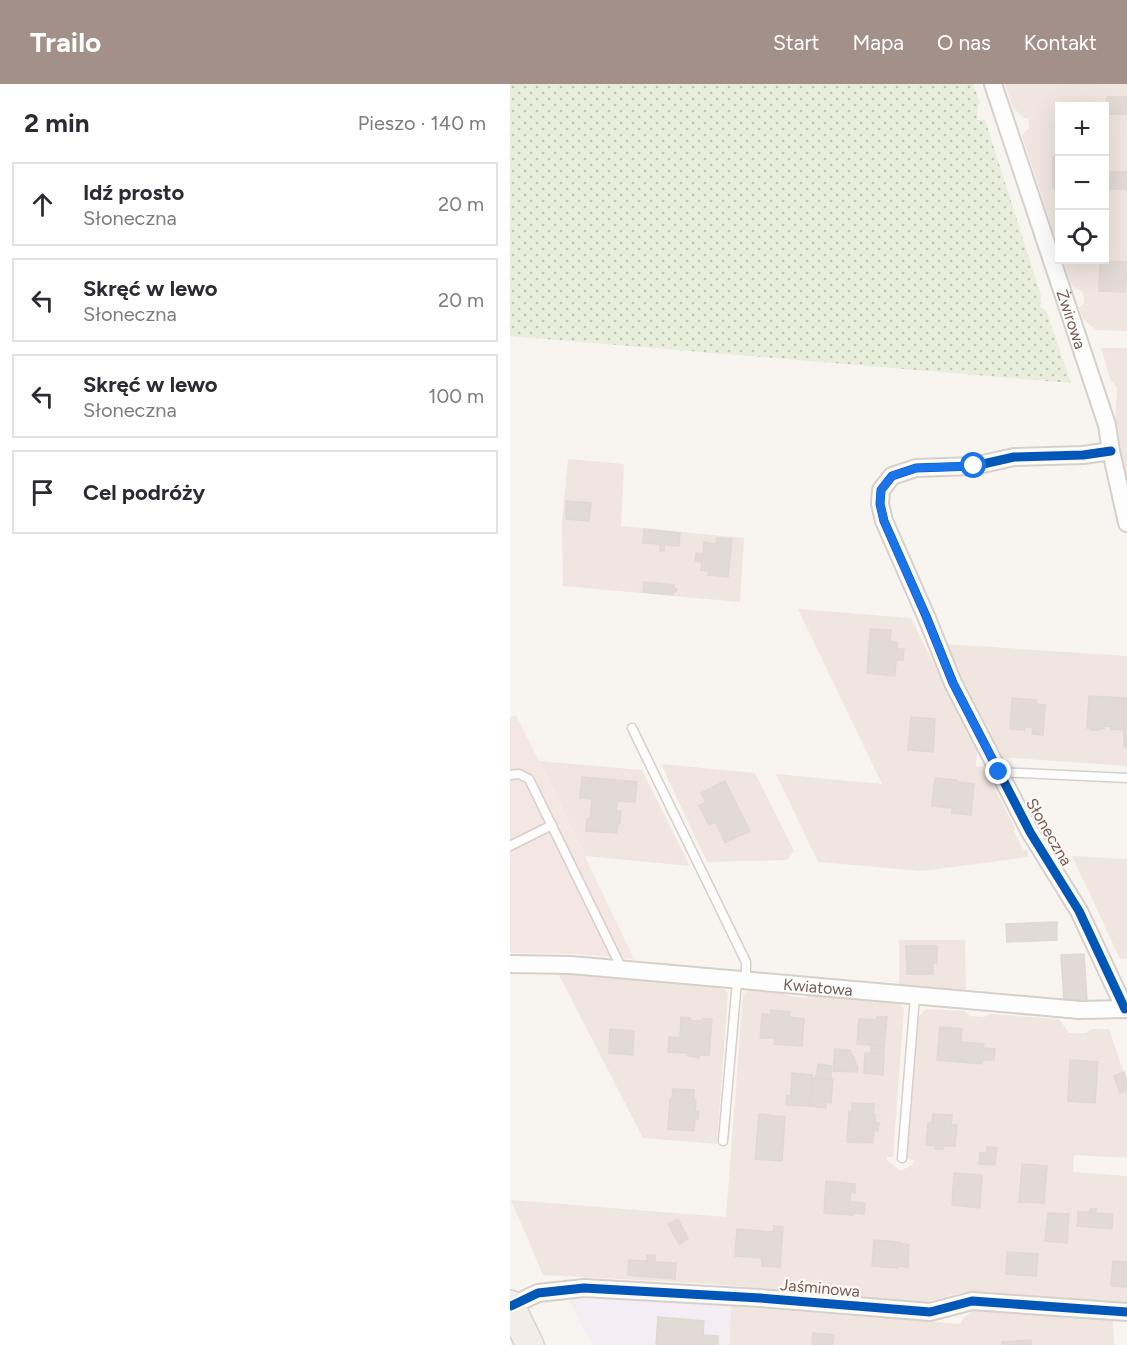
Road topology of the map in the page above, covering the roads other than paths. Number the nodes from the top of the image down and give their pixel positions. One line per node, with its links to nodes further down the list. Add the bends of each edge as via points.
1 (993, 84): 2 (street, Żwirowa, via 1107,425)
2 (1111, 451): 3 (street, Żwirowa); 5 (street, Słoneczna, via 1014,457 974,466 916,468 892,476 881,490 884,521 953,683)
3 (1127, 523)
4 (632, 728): 12 (lane, via 746,962)
5 (999, 772): 7 (lane); 14 (street, Słoneczna, via 1030,832 1079,911)
6 (510, 775): 8 (lane, via 529,779)
7 (1127, 778)
8 (552, 825): 9 (lane); 11 (lane)
9 (510, 846)
10 (510, 964): 11 (street, Kwiatowa)
11 (623, 970): 12 (street, Kwiatowa)
12 (742, 981): 13 (street, Kwiatowa); 15 (lane)
13 (915, 996): 14 (street, Kwiatowa, via 1080,1010); 16 (lane)
14 (1126, 1009)
15 (723, 1141)
16 (902, 1158)
17 (511, 1305): 18 (street, Jaśminowa, via 538,1293 584,1288 930,1312 972,1301); 19 (main road)
18 (1127, 1312)
19 (530, 1345)

